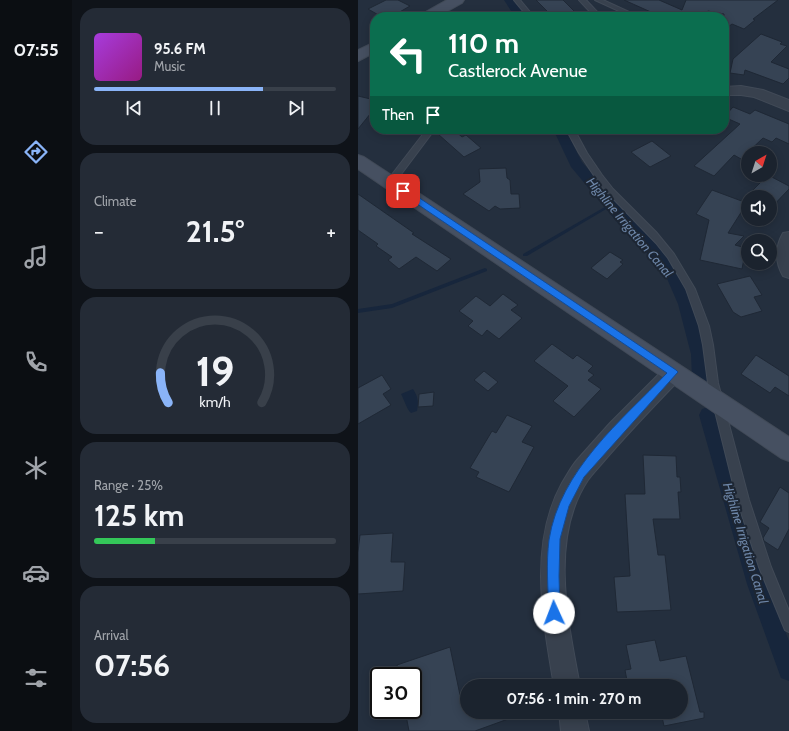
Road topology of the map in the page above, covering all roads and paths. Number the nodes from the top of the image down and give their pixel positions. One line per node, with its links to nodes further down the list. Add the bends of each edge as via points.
1 (457, 0): 5 (street)
2 (516, 0): 6 (lane)
3 (582, 0): 7 (lane)
4 (598, 0): 8 (lane)
5 (436, 12)
6 (527, 12)
7 (594, 12)
8 (625, 12)
9 (370, 49): 10 (street)
10 (358, 56)
11 (729, 90): 12 (street, via 763,94)
12 (789, 106)
13 (427, 134): 16 (lane)
14 (573, 134): 20 (lane, via 599,177 659,241 684,275 693,293 707,339 713,384)
15 (358, 161): 16 (street)
16 (390, 183): 19 (street)
17 (789, 238): 18 (street, via 785,254)
18 (789, 271)
19 (673, 372): 20 (street); 23 (street, via 580,473 564,505 555,539 553,576 554,613)
20 (719, 403): 21 (street); 22 (lane, via 749,520)
21 (789, 450)
22 (789, 626)
23 (566, 679)
24 (573, 719): 25 (street)
25 (575, 731)

